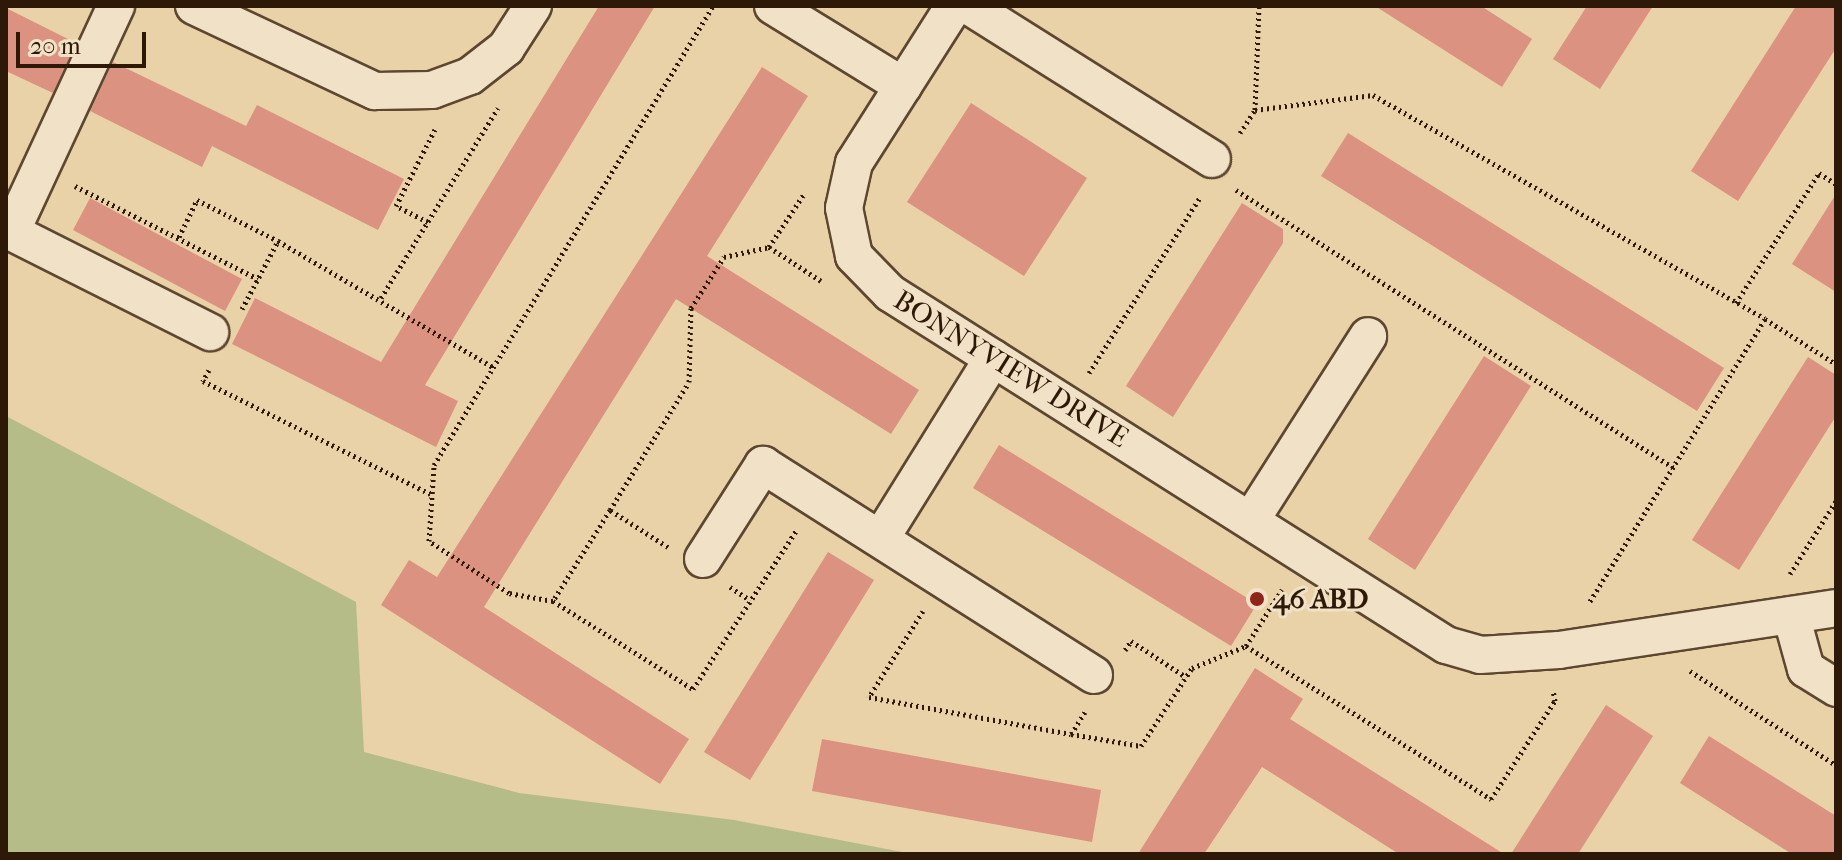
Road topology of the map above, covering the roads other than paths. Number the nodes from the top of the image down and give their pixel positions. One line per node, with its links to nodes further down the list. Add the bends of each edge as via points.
1 (116, 6): 10 (street, via 11,232)
2 (194, 6): 3 (street, via 375,91 432,90 470,76 506,48)
3 (533, 6)
4 (773, 6): 7 (street)
5 (954, 6): 7 (street, BONNYVIEW DRIVE)
6 (969, 6): 8 (street)
7 (903, 86): 11 (street, BONNYVIEW DRIVE, via 854,163 844,208 854,256 890,293)
8 (1220, 167)
9 (1368, 336): 12 (street)
10 (220, 339)
11 (993, 358): 12 (street, BONNYVIEW DRIVE); 13 (street)
12 (1251, 520): 16 (street, BONNYVIEW DRIVE, via 1446,645 1480,655 1559,650)
13 (881, 538): 14 (street, via 763,465); 17 (street)
14 (700, 564)
15 (1836, 608): 16 (street, BONNYVIEW DRIVE)
16 (1791, 615): 18 (street, via 1806,669)
17 (1100, 681)
18 (1836, 688)

